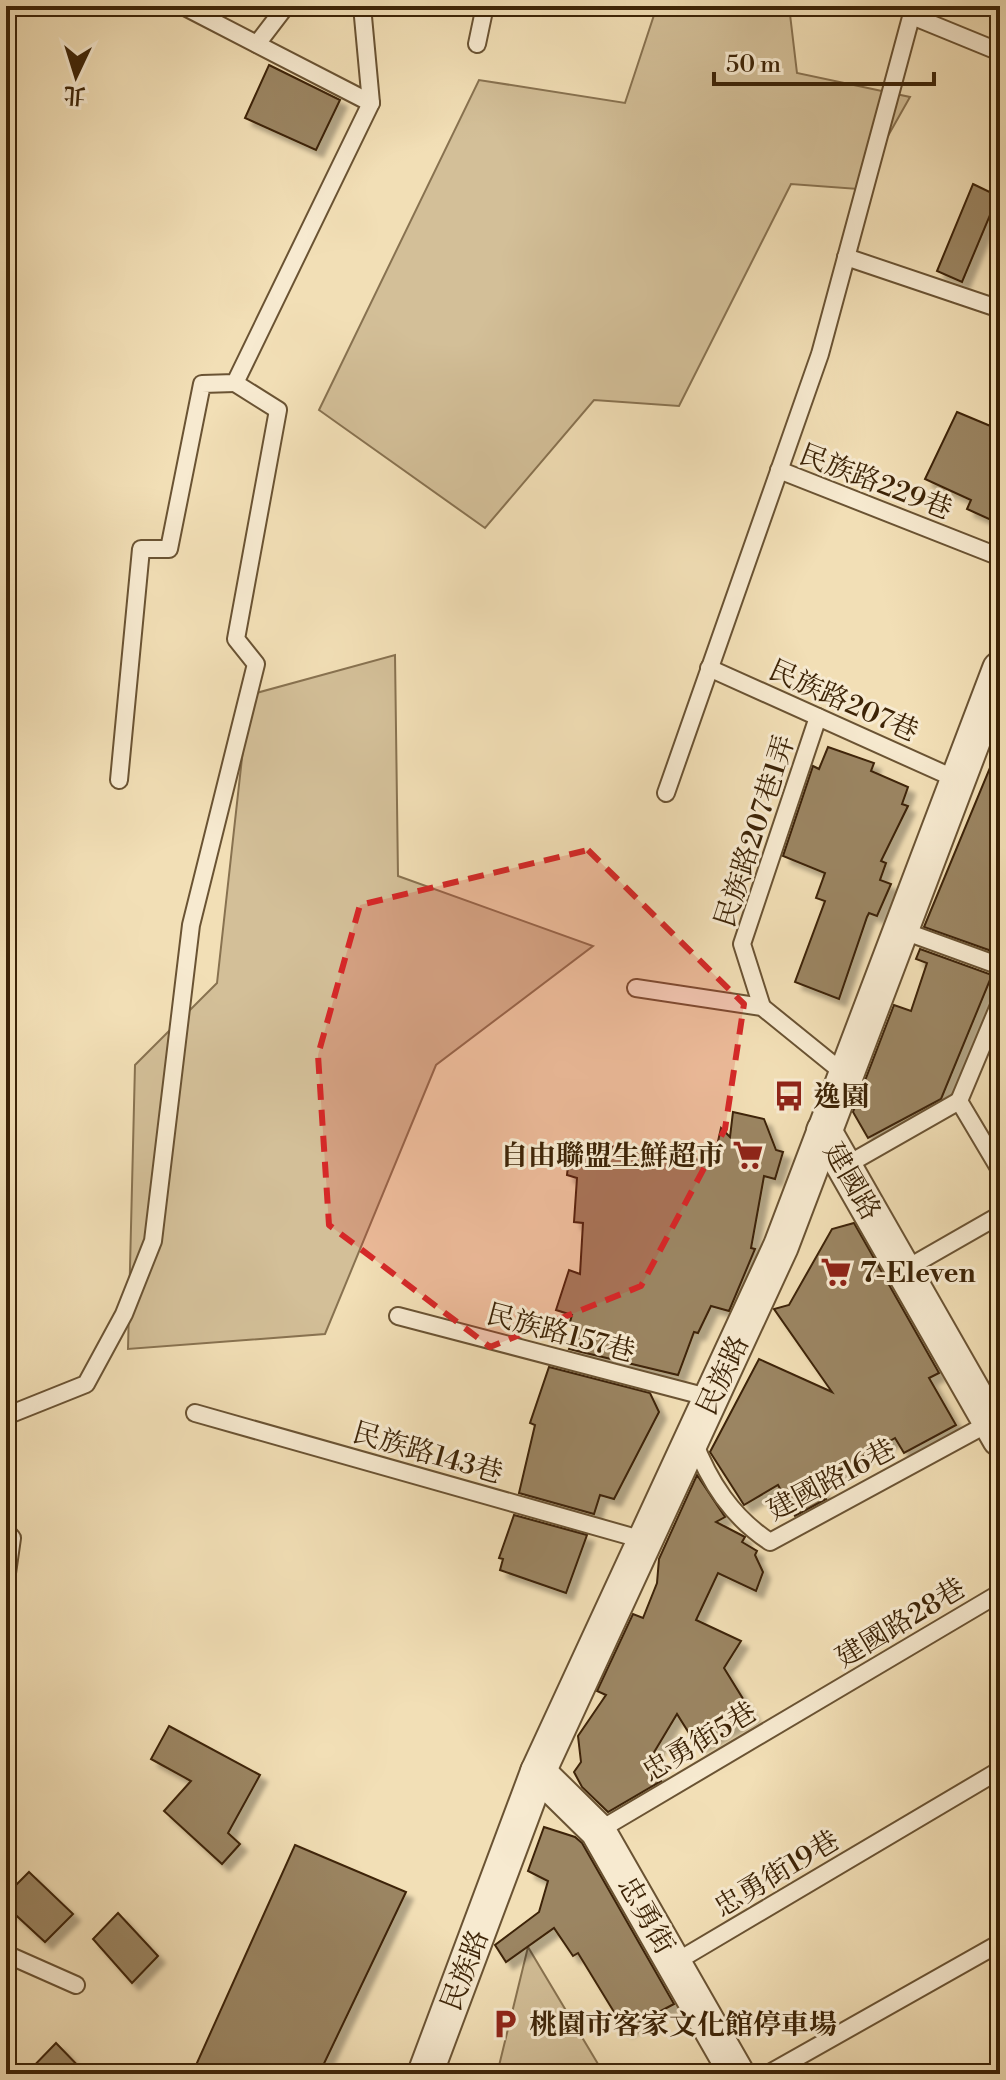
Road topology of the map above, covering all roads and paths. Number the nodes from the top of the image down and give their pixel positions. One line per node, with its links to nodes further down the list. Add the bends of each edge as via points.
1 (183, 6): 6 (lane)
2 (286, 6): 6 (lane)
3 (362, 6): 9 (lane)
4 (485, 6): 7 (lane)
5 (913, 11): 8 (lane); 10 (lane)
6 (257, 44): 9 (lane)
7 (477, 44)
8 (1000, 52)
9 (371, 103): 12 (lane)
10 (846, 257): 11 (lane); 13 (lane, via 820,354)
11 (1000, 309)
12 (235, 383): 19 (lane, via 202,384 169,549 141,549); 37 (lane, via 278,410 236,639 256,664 191,925 153,1241 124,1314 86,1384)
13 (779, 470): 14 (lane, 民族路229巷); 15 (lane)
14 (1000, 557)
15 (709, 668): 18 (lane, 民族路207巷); 21 (lane)
16 (1000, 669): 17 (street, 民族路)
17 (993, 712): 20 (street, 民族路)
18 (818, 717): 20 (lane, 民族路207巷); 26 (lane, 民族路207巷1弄, via 742,944)
19 (119, 780)
20 (958, 780): 22 (street, 民族路)
21 (666, 793)
22 (901, 930): 23 (lane); 27 (street, 民族路)
23 (1000, 966)
24 (636, 988): 26 (lane)
25 (1000, 1003): 28 (lane)
26 (762, 1007): 27 (lane)
27 (846, 1075): 29 (street, 民族路)
28 (959, 1101): 30 (lane); 31 (lane)
29 (824, 1131): 30 (street, 建國路); 35 (street, 民族路, via 781,1246)
30 (845, 1166): 33 (street, 建國路)
31 (1000, 1170)
32 (1000, 1215): 33 (lane)
33 (904, 1270): 38 (street, 建國路)
34 (398, 1316): 35 (lane, 民族路157巷)
35 (711, 1398): 39 (street, 民族路)
36 (195, 1413): 41 (lane, 民族路143巷)
37 (6, 1416)
38 (995, 1430): 39 (lane, 建國路16巷, via 770,1542 743,1524)
39 (692, 1439): 41 (street, 民族路)
40 (6, 1531): 42 (lane, via 12,1538)
41 (647, 1541): 46 (street, 民族路)
42 (6, 1580)
43 (1000, 1593): 44 (lane, 建國路28巷)
44 (826, 1696): 47 (lane, 忠勇街5巷)
45 (1000, 1770): 50 (lane, 忠勇街19巷)
46 (538, 1772): 47 (street, 忠勇街); 52 (street, 民族路)
47 (598, 1831): 50 (street, 忠勇街)
48 (995, 1945): 54 (lane)
49 (6, 1954): 51 (lane)
50 (674, 1963): 53 (street, 忠勇街)
51 (76, 1985)
52 (425, 2074)
53 (737, 2074)
54 (768, 2074)

